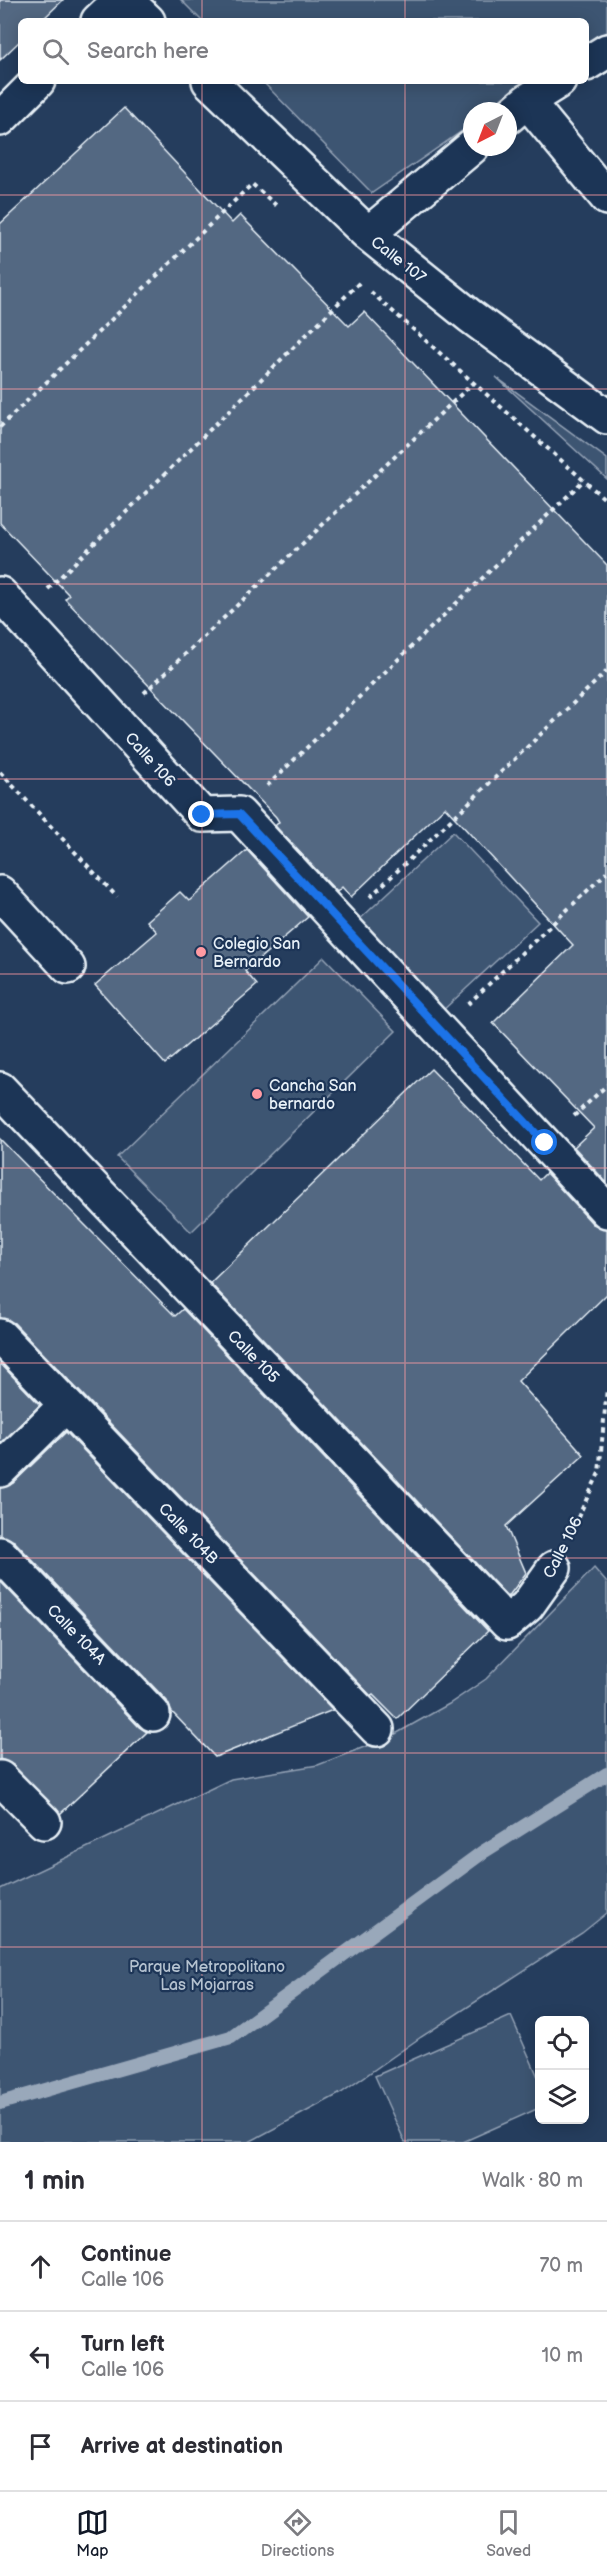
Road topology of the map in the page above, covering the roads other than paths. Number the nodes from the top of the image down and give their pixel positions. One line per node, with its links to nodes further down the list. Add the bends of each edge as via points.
1 (120, 0): 3 (street)
2 (126, 0): 4 (street)
3 (101, 18)
4 (145, 18)
5 (607, 51): 6 (street)
6 (589, 62)
7 (35, 84): 11 (street)
8 (212, 84): 14 (street, Calle 107)
9 (555, 84): 10 (street)
10 (518, 109): 13 (street)
11 (0, 119)
12 (463, 155): 14 (street)
13 (607, 198)
14 (368, 234): 15 (street, Calle 107, via 470,316)
15 (603, 409)
16 (11, 604): 20 (street, Calle 106, via 202,815 239,814)
17 (0, 893): 18 (street)
18 (68, 968)
19 (0, 1089): 26 (street, Calle 105)
20 (607, 1211)
21 (0, 1336): 22 (street, Calle 104B)
22 (66, 1405): 23 (street); 28 (street, Calle 104B)
23 (0, 1470)
24 (0, 1554): 27 (street, Calle 104A)
25 (554, 1568): 26 (street, Calle 106, via 527,1606)
26 (507, 1623)
27 (153, 1714)
28 (377, 1729)
29 (0, 1778): 30 (street)
30 (44, 1822)

